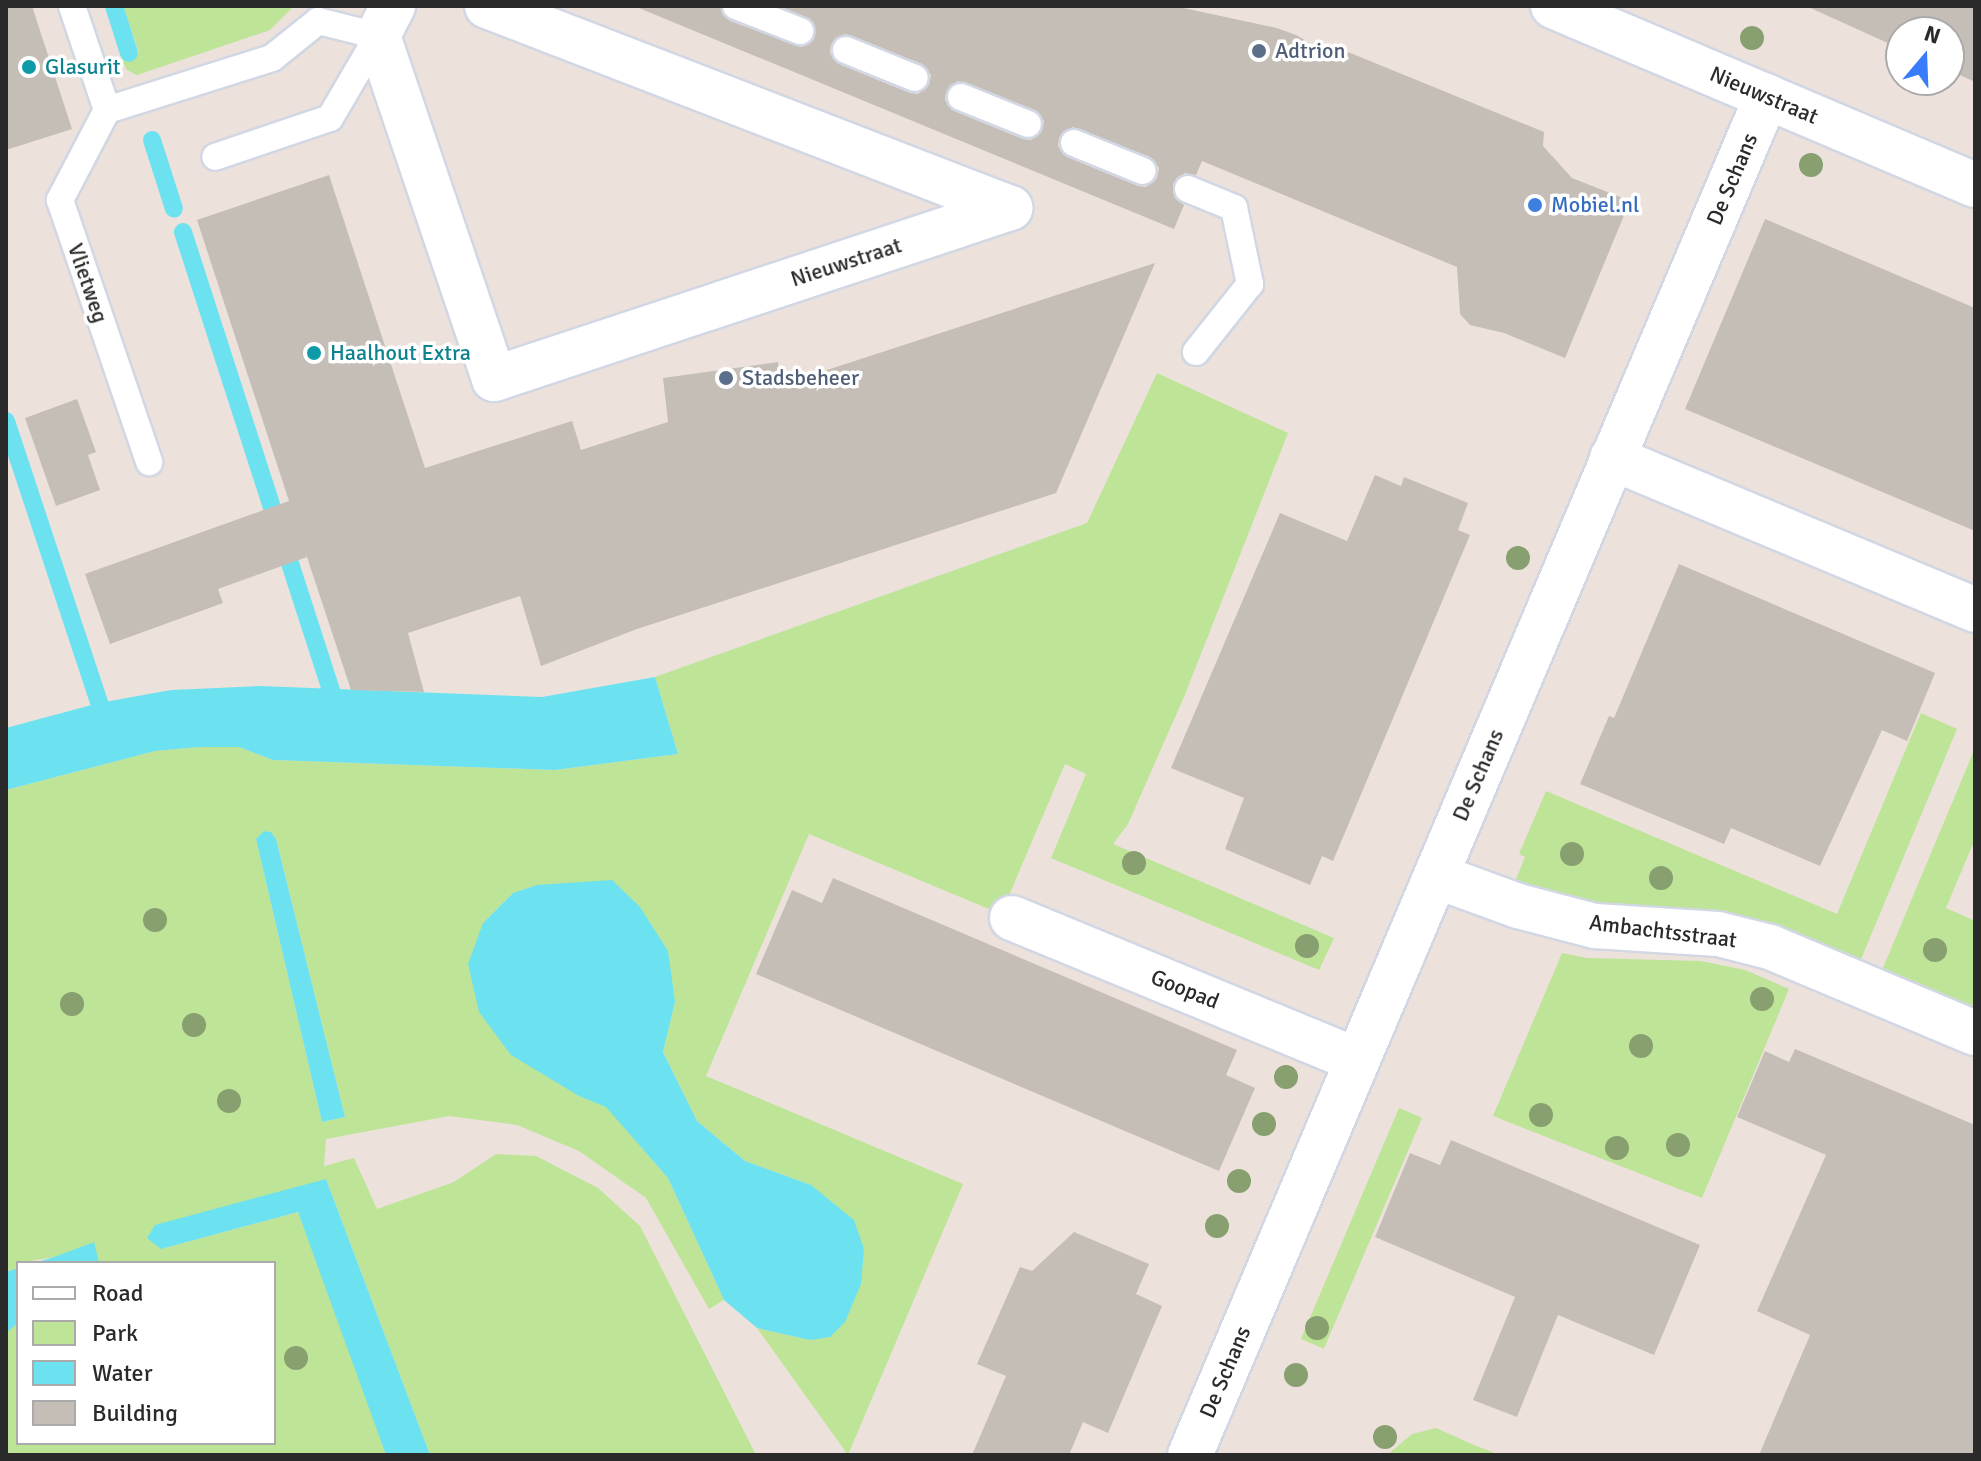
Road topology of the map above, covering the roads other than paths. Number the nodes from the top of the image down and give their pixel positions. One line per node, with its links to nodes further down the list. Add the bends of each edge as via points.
1 (72, 6): 11 (lane)
2 (487, 6): 5 (street, Nieuwstraat, via 1010,208 494,379)
3 (736, 6): 6 (lane)
4 (1553, 6): 9 (street, Nieuwstraat)
5 (386, 21): 11 (lane, via 318,21 272,58); 14 (lane, via 330,118)
6 (800, 31)
7 (846, 50): 8 (lane)
8 (915, 78)
9 (1767, 96): 16 (street, Nieuwstraat); 19 (street, De Schans)
10 (961, 97): 12 (lane)
11 (107, 110): 20 (lane, Vlietweg, via 60,200)
12 (1028, 124)
13 (1074, 143): 15 (lane)
14 (215, 157)
15 (1143, 171)
16 (1975, 185)
17 (1188, 189): 18 (lane, via 1234,208 1250,284)
18 (1196, 352)
19 (1612, 458): 21 (street); 22 (street, De Schans)
20 (149, 462)
21 (1975, 610)
22 (1436, 876): 24 (street, Ambachtsstraat, via 1518,906 1595,926 1718,934 1770,947); 25 (street, De Schans)
23 (1012, 918): 25 (street, Goopad)
24 (1975, 1033)
25 (1357, 1060): 26 (street, De Schans)
26 (1190, 1455)

